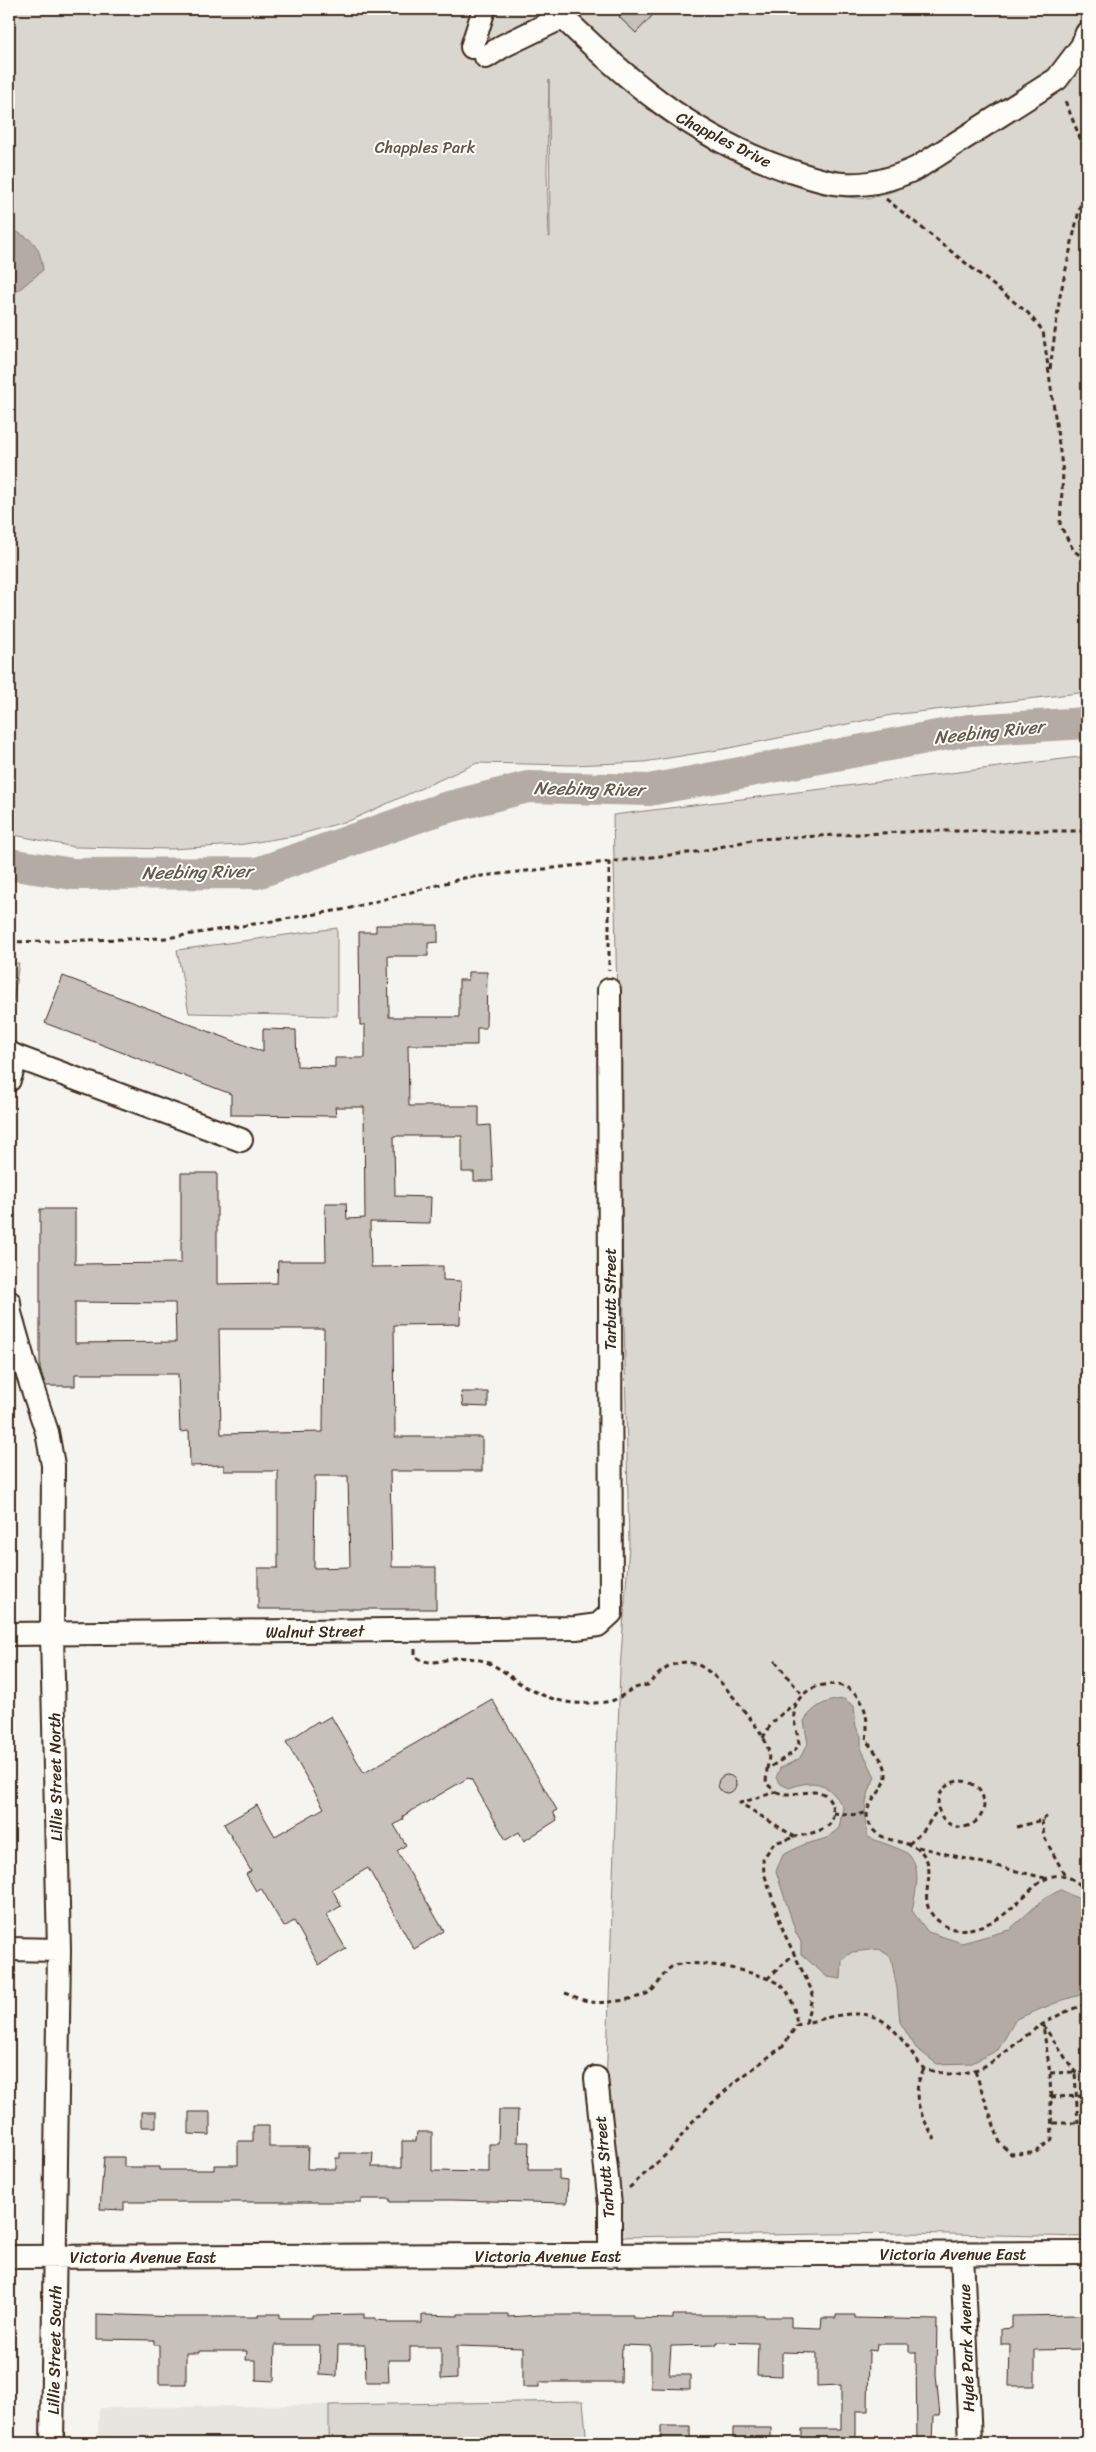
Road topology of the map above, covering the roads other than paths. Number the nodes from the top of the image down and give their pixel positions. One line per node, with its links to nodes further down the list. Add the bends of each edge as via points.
1 (484, 9): 2 (street, via 479,52 503,46)
2 (558, 13): 3 (street, Chapples Drive, via 617,69 669,111 758,159 813,178 843,184 874,183 917,168 1057,79 1082,46)
3 (1087, 32)
4 (609, 990): 9 (street, Tarbutt Street)
5 (13, 1055): 6 (street); 7 (street)
6 (9, 1080)
7 (241, 1140)
8 (9, 1302): 11 (street, Lillie Street North, via 25,1366 47,1432 53,1465)
9 (611, 1608): 11 (street, Walnut Street, via 611,1614 598,1625 576,1628)
10 (9, 1634): 11 (street, Walnut Street)
11 (52, 1634): 13 (street, Lillie Street North)
12 (9, 1949): 13 (street)
13 (59, 1950): 19 (street, Lillie Street North)
14 (596, 2078): 17 (street, Tarbutt Street, via 610,2205)
15 (962, 2253): 16 (street, Victoria Avenue East); 17 (street, Victoria Avenue East); 21 (street, Hyde Park Avenue)
16 (1087, 2253)
17 (610, 2256): 19 (street, Victoria Avenue East)
18 (9, 2257): 19 (street, Victoria Avenue East)
19 (56, 2257): 20 (street, Lillie Street South)
20 (52, 2443)
21 (970, 2443)

